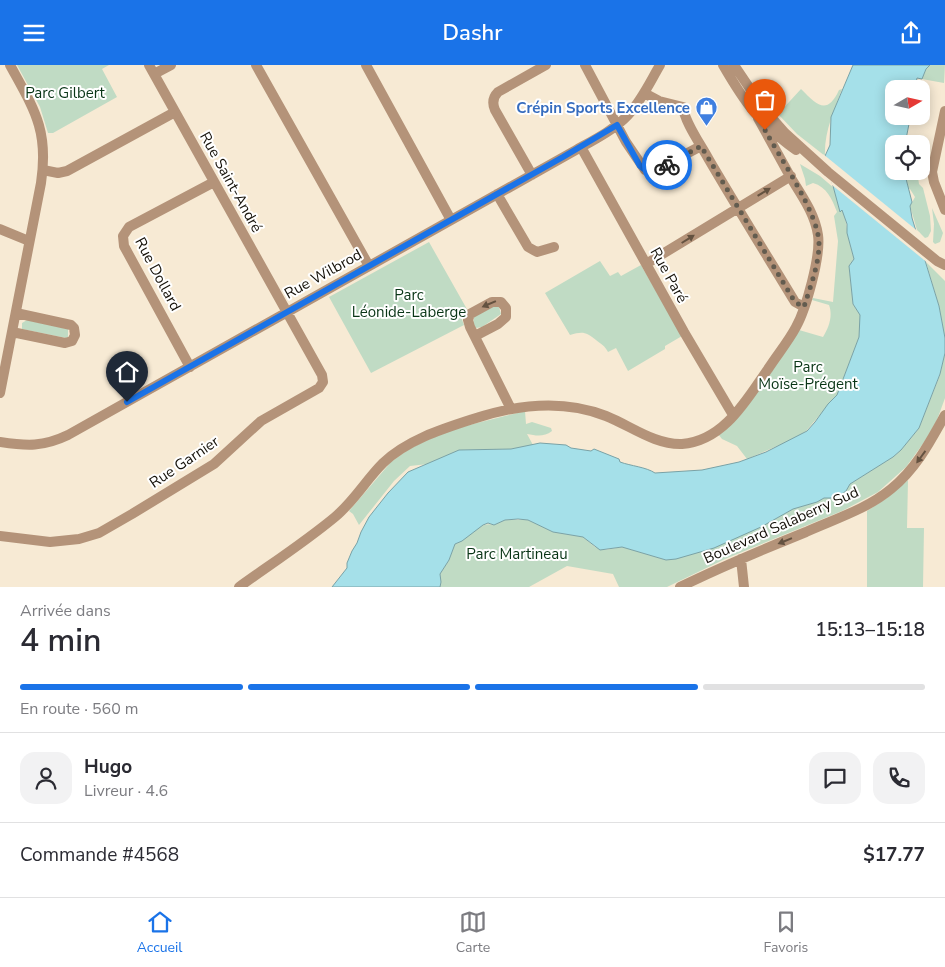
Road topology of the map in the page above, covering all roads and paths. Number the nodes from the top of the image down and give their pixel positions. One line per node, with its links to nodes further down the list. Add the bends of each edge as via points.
1 (10, 65): 19 (street, via 38,120)
2 (172, 65): 10 (street)
3 (256, 65): 33 (street)
4 (366, 65): 27 (street)
5 (546, 65): 21 (street, via 498,92 493,101)
6 (584, 65): 15 (street)
7 (723, 65): 14 (street)
8 (734, 65): 20 (street, via 772,119)
9 (660, 66): 11 (street, Rue Wilbrod)
10 (152, 70): 13 (street, Rue Saint-André)
11 (644, 93): 15 (street, Rue Wilbrod); 17 (street, via 683,107)
12 (945, 111): 16 (street)
13 (175, 112): 19 (street, via 67,171); 23 (street, Rue Saint-André)
14 (758, 118): 20 (street, via 781,139); 22 (street)
15 (617, 125): 17 (street, via 640,166 647,171 659,169); 18 (street, Rue Wilbrod)
16 (943, 134): 26 (street, via 932,172)
17 (701, 146): 25 (street)
18 (581, 147): 21 (street, Rue Wilbrod); 32 (street, Rue Paré)
19 (43, 170): 29 (street)
20 (828, 172): 31 (street, via 925,251)
21 (532, 175): 24 (street, Rue Wilbrod)
22 (791, 176): 25 (street, one-way to 22); 35 (street, via 813,217 819,240)
23 (214, 182): 36 (street, Rue Saint-André); 40 (street, Rue Dollard, via 129,227 123,236 124,247)
24 (497, 194): 27 (street, Rue Wilbrod); 30 (street, via 528,247 537,252)
25 (738, 208): 32 (street, one-way to 25); 35 (street, via 795,302)
26 (945, 211)
27 (451, 220): 33 (street, Rue Wilbrod)
28 (0, 229): 29 (street)
29 (30, 241): 37 (street)
30 (554, 247)
31 (942, 260): 34 (street)
32 (646, 264): 43 (street, Rue Paré)
33 (369, 266): 36 (street, Rue Wilbrod)
34 (945, 272)
35 (804, 307): 43 (street, via 794,331 751,395)
36 (286, 312): 40 (street, Rue Wilbrod); 46 (street, Rue Garnier, via 322,375 319,388 261,421 214,464 99,533 50,542)
37 (16, 313): 38 (street); 38 (street, via 71,325 75,335 72,341 65,343)
38 (12, 332): 41 (street)
39 (475, 336): 42 (street)
40 (190, 367): 45 (street, Rue Wilbrod, via 53,441 34,445)
41 (0, 393)
42 (511, 409): 43 (street, via 551,406 582,409 673,444 703,439); 48 (street, via 442,430 397,452 384,462 335,517)
43 (733, 415)
44 (945, 415): 47 (street, Boulevard Salaberry Sud, one-way to 47, via 915,465 885,494 851,513)
45 (0, 442)
46 (0, 536)
47 (741, 559): 49 (street, Boulevard Salaberry Sud); 50 (street)
48 (240, 587)
49 (680, 587)
50 (744, 587)

